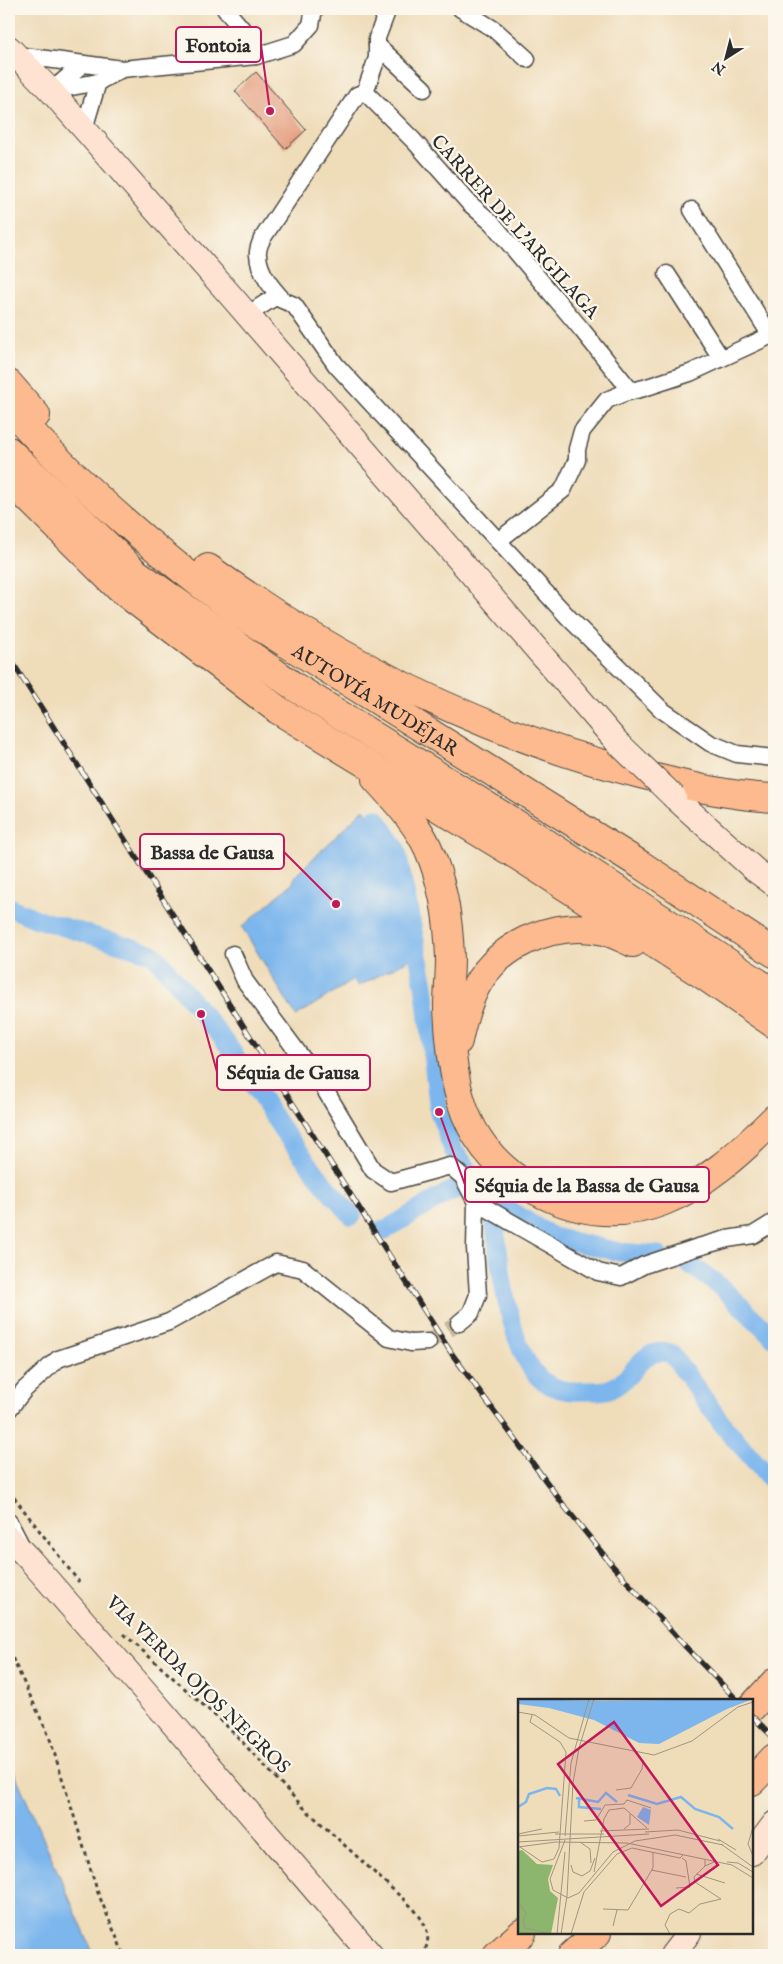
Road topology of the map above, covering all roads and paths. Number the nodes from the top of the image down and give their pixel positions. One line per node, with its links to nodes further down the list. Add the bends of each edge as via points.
1 (225, 9): 7 (street, via 242,29)
2 (314, 9): 7 (street, via 311,24 294,44)
3 (388, 9): 5 (street)
4 (461, 9): 8 (street, via 495,30)
5 (377, 45): 12 (street); 14 (street, via 377,58)
6 (13, 52): 9 (street); 13 (main road)
7 (256, 56): 10 (street)
8 (527, 59)
9 (83, 64): 10 (street); 13 (street)
10 (122, 69): 11 (street)
11 (98, 82): 13 (street); 15 (street)
12 (424, 89)
13 (51, 91): 15 (main road)
14 (365, 92): 18 (street, via 357,95 262,239 258,254 267,283); 23 (street, CARRER DE L'ARGILAGA, via 469,203 492,223)
15 (84, 129): 19 (main road)
16 (692, 210): 20 (street)
17 (667, 274): 21 (street)
18 (283, 300): 19 (street, via 275,297); 27 (street, via 294,305 336,365)
19 (247, 315): 31 (main road, bridge, via 617,742 674,797)
20 (773, 335): 21 (street)
21 (721, 358): 23 (street, via 690,373)
22 (9, 384): 30 (highway, via 88,468 189,555 286,621 359,664 485,723 589,761 689,786)
23 (631, 391): 27 (street, via 607,400 582,431 577,460 563,490)
24 (9, 407): 32 (highway, AUTOVÍA MUDÉJAR, via 113,512 243,616 642,865)
25 (9, 451): 34 (highway, AUTOVÍA MUDÉJAR, via 135,572 287,681 534,835)
26 (9, 478): 28 (highway, via 119,588 278,710)
27 (498, 541): 29 (street, via 569,618 662,710 710,743 737,754)
28 (353, 755): 35 (highway, via 704,975); 36 (highway, via 417,830 428,848 441,887 448,929 448,1008)
29 (774, 758)
30 (774, 798)
31 (774, 884)
32 (774, 953)
33 (233, 954): 38 (street, via 245,981 322,1085 373,1170 391,1182 450,1166 463,1177)
34 (774, 993)
35 (774, 1025): 36 (highway, via 636,944 606,931 574,928 545,932 501,955 471,996 461,1026)
36 (454, 1065): 37 (highway, via 461,1100 473,1131 491,1157 515,1179 552,1200 583,1210 619,1211 647,1207 681,1194 729,1161)
37 (774, 1118)
38 (476, 1202): 39 (street, via 598,1272 621,1277 644,1265 695,1248 753,1235); 40 (street, via 478,1295 472,1313)
39 (774, 1222)
40 (459, 1323)
41 (428, 1342): 42 (street, via 411,1343 389,1338 303,1268 276,1263 169,1322 58,1359 24,1390)
42 (9, 1409)
43 (9, 1491): 47 (path)
44 (9, 1522): 46 (street)
45 (9, 1538): 46 (main road)
46 (30, 1560): 59 (main road)
47 (80, 1584)
48 (121, 1631): 61 (path, VIA VERDA OJOS NEGROS, via 230,1729 303,1807 413,1908 424,1921 429,1936)
49 (9, 1651): 60 (path, via 49,1736 98,1893)
50 (774, 1683): 51 (highway)
51 (753, 1706)
52 (774, 1758): 53 (highway)
53 (753, 1780)
54 (774, 1824): 55 (main road)
55 (753, 1852)
56 (521, 1934): 62 (highway)
57 (596, 1934): 63 (highway)
58 (688, 1934): 64 (main road)
59 (369, 1954)
60 (124, 1955)
61 (423, 1955)
62 (497, 1955)
63 (572, 1955)
64 (672, 1955)

